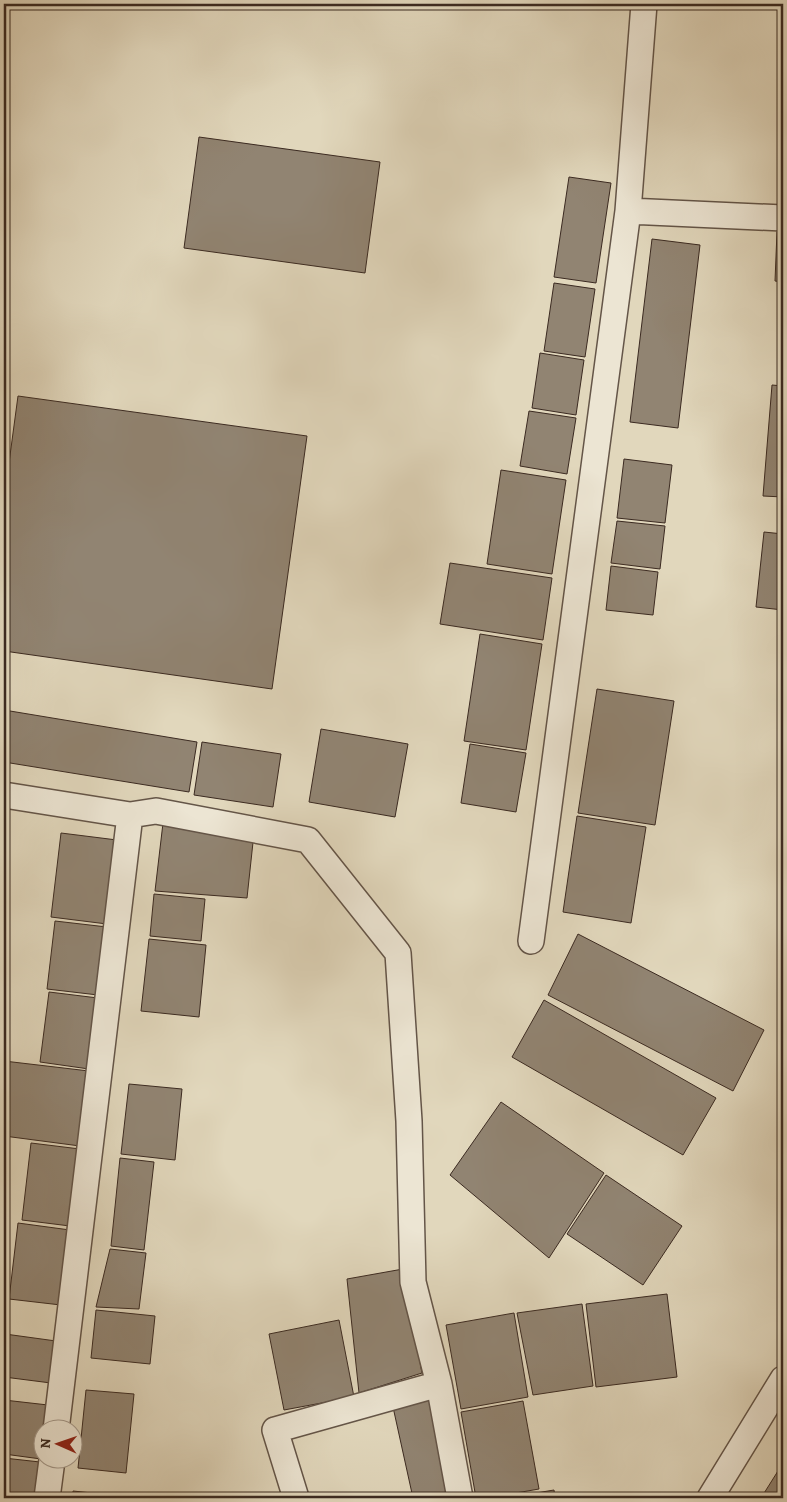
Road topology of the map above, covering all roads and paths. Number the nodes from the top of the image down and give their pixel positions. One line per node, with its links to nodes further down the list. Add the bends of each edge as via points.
1 (644, 4): 2 (street)
2 (628, 211): 3 (street); 6 (street)
3 (783, 218)
4 (4, 795): 5 (street)
5 (130, 815): 8 (street, via 156,811 308,840 398,953 409,1121 413,1282); 9 (street)
6 (531, 941)
7 (783, 1379): 14 (street)
8 (439, 1384): 12 (street, via 275,1430); 13 (street)
9 (57, 1420)
10 (51, 1470): 11 (street)
11 (47, 1498)
12 (296, 1498)
13 (460, 1498)
14 (710, 1498)

